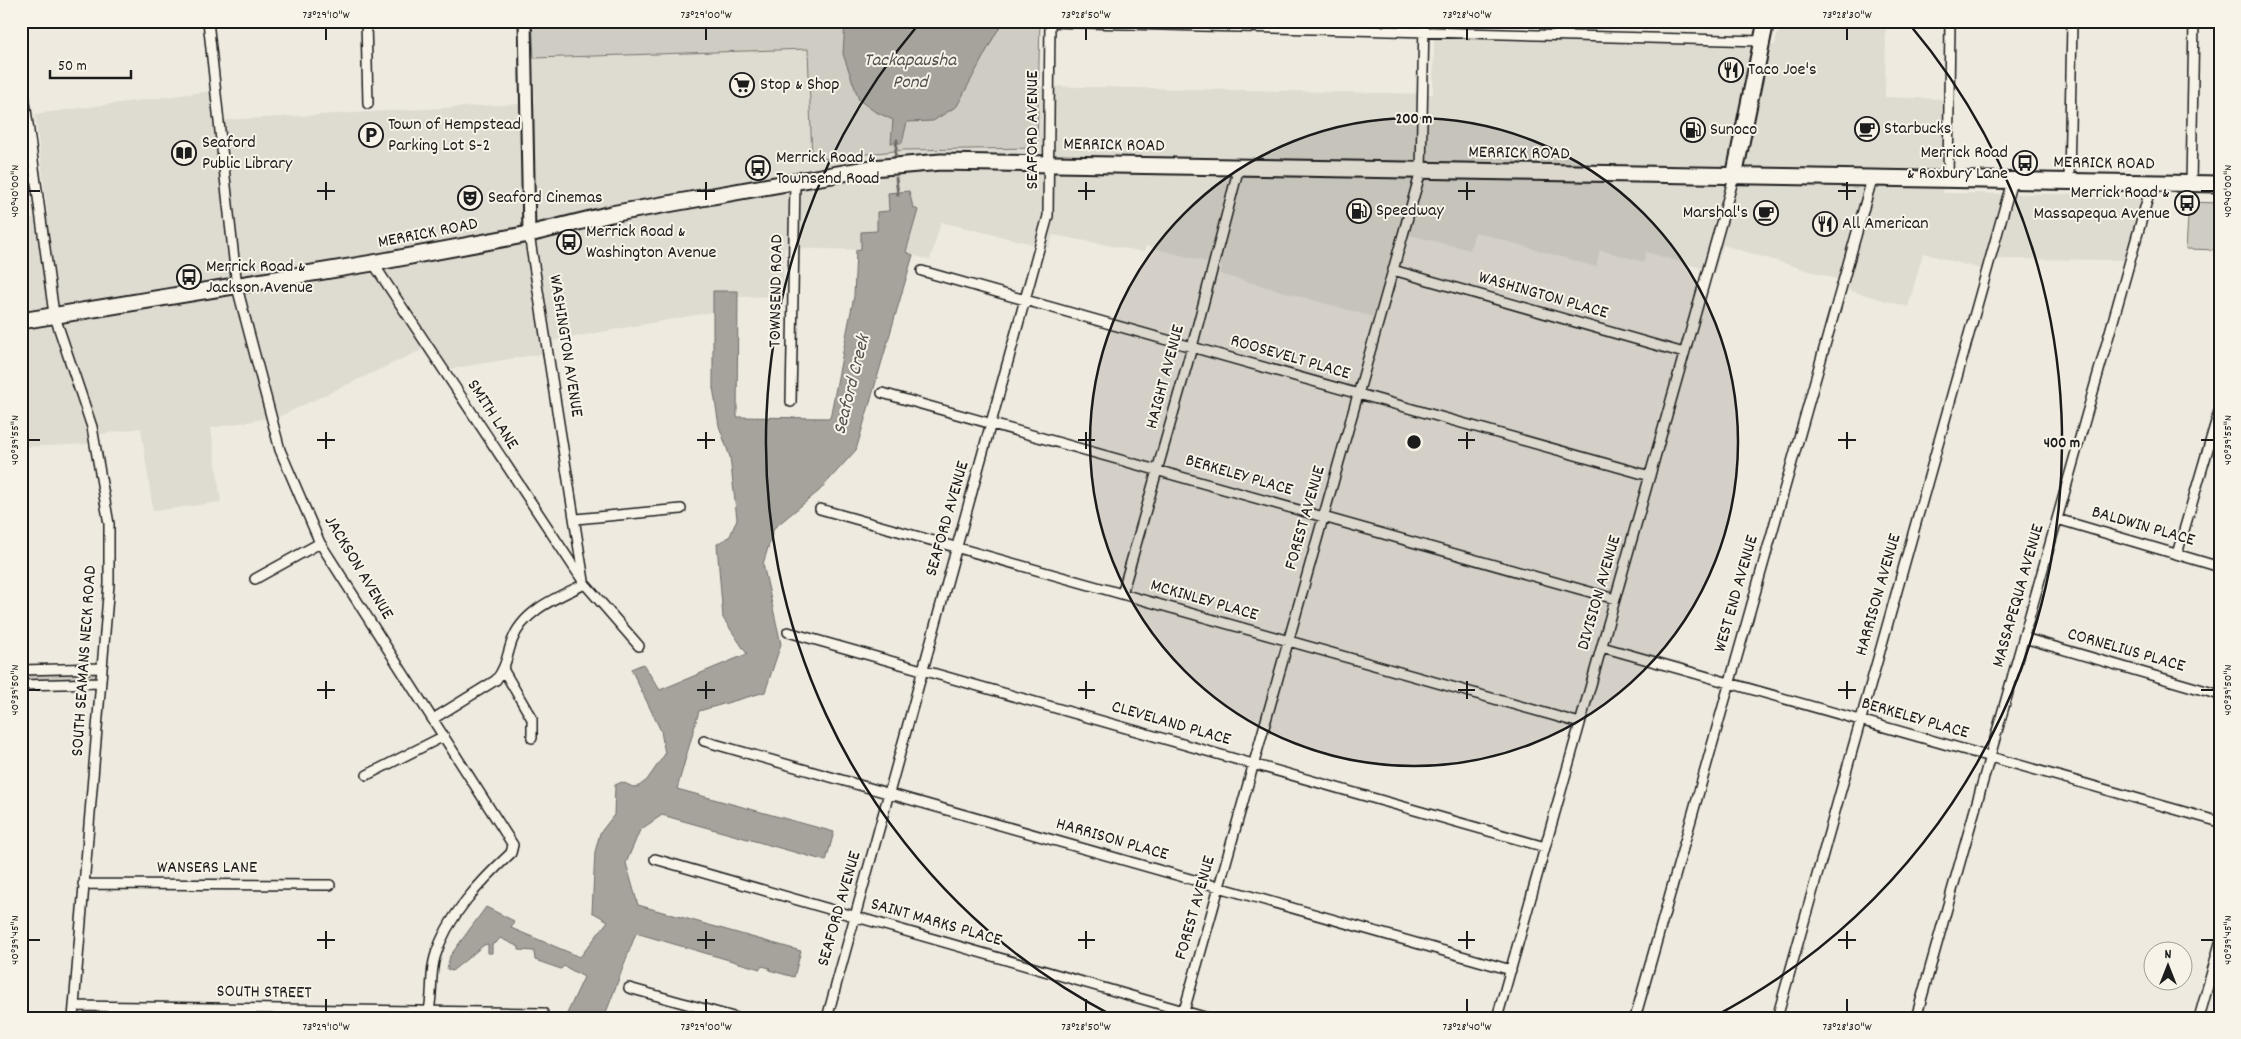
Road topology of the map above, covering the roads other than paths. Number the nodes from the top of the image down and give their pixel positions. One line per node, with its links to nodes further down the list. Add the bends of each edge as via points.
1 (208, 21): 32 (street, JACKSON AVENUE)
2 (366, 21): 13 (street)
3 (525, 21): 28 (street, WASHINGTON AVENUE)
4 (1424, 21): 10 (street, FOREST AVENUE)
5 (1766, 21): 11 (main road)
6 (1950, 21): 21 (street)
7 (2072, 21): 24 (street)
8 (2194, 21): 26 (street)
9 (1050, 22): 10 (street); 16 (street, SEAFORD AVENUE)
10 (1424, 32): 11 (street); 18 (street, FOREST AVENUE)
11 (1762, 41): 19 (main road)
12 (21, 73): 14 (street, SOUTH SEAMANS NECK ROAD)
13 (368, 104)
14 (33, 160): 15 (street); 34 (street, SOUTH SEAMANS NECK ROAD)
15 (21, 161)
16 (1048, 163): 17 (main road, MERRICK ROAD); 23 (main road, MERRICK ROAD, via 941,162 872,168); 33 (street, SEAFORD AVENUE, via 1048,216)
17 (1239, 167): 18 (main road, MERRICK ROAD); 36 (street, HAIGHT AVENUE)
18 (1421, 171): 19 (main road, MERRICK ROAD); 30 (street, FOREST AVENUE)
19 (1734, 177): 20 (main road, MERRICK ROAD); 37 (street, DIVISION AVENUE)
20 (1872, 179): 21 (main road, MERRICK ROAD); 68 (street, WEST END AVENUE)
21 (1948, 180): 22 (main road, MERRICK ROAD)
22 (2012, 181): 24 (main road, MERRICK ROAD); 72 (street, HARRISON AVENUE)
23 (795, 182): 28 (main road, MERRICK ROAD, via 623,211); 40 (street, TOWNSEND ROAD)
24 (2069, 182): 25 (main road, MERRICK ROAD)
25 (2152, 183): 26 (main road, MERRICK ROAD); 49 (street, MASSAPEQUA AVENUE)
26 (2191, 184): 27 (main road, MERRICK ROAD)
27 (2220, 184)
28 (529, 234): 29 (main road, MERRICK ROAD); 48 (street, WASHINGTON AVENUE)
29 (373, 263): 32 (main road, MERRICK ROAD); 55 (street, SMITH LANE)
30 (1393, 270): 37 (street, WASHINGTON PLACE); 39 (street, FOREST AVENUE)
31 (922, 271): 33 (street, ROOSEVELT PLACE)
32 (237, 287): 34 (main road, MERRICK ROAD); 50 (street, JACKSON AVENUE, via 280,450)
33 (1026, 300): 36 (street, ROOSEVELT PLACE); 42 (street, SEAFORD AVENUE)
34 (54, 314): 35 (main road, MERRICK ROAD); 63 (street, SOUTH SEAMANS NECK ROAD, via 92,427 109,524 109,584)
35 (21, 321)
36 (1192, 347): 39 (street, ROOSEVELT PLACE); 43 (street, HAIGHT AVENUE)
37 (1684, 352): 44 (street, DIVISION AVENUE)
38 (882, 393): 42 (street, BERKELEY PLACE)
39 (1358, 394): 44 (street, ROOSEVELT PLACE); 47 (street, FOREST AVENUE)
40 (791, 402)
41 (2220, 408): 52 (street)
42 (992, 424): 43 (street, BERKELEY PLACE); 51 (street, SEAFORD AVENUE)
43 (1158, 469): 47 (street, BERKELEY PLACE); 56 (street, HAIGHT AVENUE)
44 (1650, 476): 57 (street, DIVISION AVENUE)
45 (820, 509): 51 (street, MCKINLEY PLACE)
46 (682, 510): 48 (street)
47 (1323, 517): 57 (street, BERKELEY PLACE); 60 (street, FOREST AVENUE)
48 (576, 519): 55 (street, WASHINGTON AVENUE)
49 (2057, 519): 52 (street, BALDWIN PLACE); 59 (street, MASSAPEQUA AVENUE)
50 (320, 543): 54 (street); 71 (street, JACKSON AVENUE)
51 (957, 548): 56 (street, MCKINLEY PLACE); 65 (street, SEAFORD AVENUE)
52 (2177, 554): 53 (street, BALDWIN PLACE)
53 (2220, 567)
54 (256, 579)
55 (585, 584): 61 (street, SMITH LANE); 66 (street, via 547,603 527,618 512,640)
56 (1122, 594): 60 (street, MCKINLEY PLACE)
57 (1615, 599): 62 (street, DIVISION AVENUE)
58 (788, 632): 65 (street, CLEVELAND PLACE)
59 (2024, 638): 70 (street, CORNELIUS PLACE); 77 (street, MASSAPEQUA AVENUE)
60 (1288, 641): 73 (street, MCKINLEY PLACE); 78 (street, FOREST AVENUE)
61 (639, 646)
62 (1602, 647): 68 (street, BERKELEY PLACE); 73 (street, DIVISION AVENUE)
63 (102, 668): 64 (street); 67 (street, SOUTH SEAMANS NECK ROAD)
64 (21, 670)
65 (923, 670): 78 (street, CLEVELAND PLACE); 80 (street, SEAFORD AVENUE)
66 (504, 671): 71 (street, via 496,680); 75 (street, via 532,718)
67 (101, 683): 69 (street); 84 (street, SOUTH SEAMANS NECK ROAD)
68 (1729, 683): 72 (street, BERKELEY PLACE); 100 (street, WEST END AVENUE)
69 (21, 685)
70 (2220, 695)
71 (433, 719): 74 (street, JACKSON AVENUE)
72 (1861, 720): 77 (street, BERKELEY PLACE); 101 (street, HARRISON AVENUE)
73 (1580, 723): 82 (street, DIVISION AVENUE)
74 (444, 736): 79 (street); 94 (street, JACKSON AVENUE, via 513,849 469,897 440,943 434,957)
75 (532, 738)
76 (704, 741): 80 (street, HARRISON PLACE)
77 (1990, 757): 81 (street, BERKELEY PLACE); 102 (street, MASSAPEQUA AVENUE)
78 (1253, 764): 82 (street, CLEVELAND PLACE); 86 (street, FOREST AVENUE)
79 (368, 775)
80 (889, 793): 86 (street, HARRISON PLACE); 87 (street, SEAFORD AVENUE)
81 (2220, 822)
82 (1545, 846): 89 (street, DIVISION AVENUE)
83 (655, 859): 87 (street, SAINT MARKS PLACE)
84 (83, 884): 85 (street, WANSERS LANE); 91 (street, SOUTH SEAMANS NECK ROAD)
85 (330, 885)
86 (1218, 887): 89 (street, HARRISON PLACE); 93 (street, FOREST AVENUE)
87 (855, 916): 93 (street, SAINT MARKS PLACE); 97 (street, SEAFORD AVENUE)
88 (2220, 943): 103 (street)
89 (1511, 970): 99 (street, DIVISION AVENUE)
90 (629, 988): 96 (street)
91 (74, 1006): 94 (street, SOUTH STREET); 95 (street, SOUTH SEAMANS NECK ROAD)
92 (543, 1013): 94 (street, SOUTH STREET)
93 (1183, 1014): 98 (street, SAINT MARKS PLACE)
94 (428, 1015)
95 (73, 1018)
96 (737, 1018)
97 (827, 1018)
98 (1208, 1018)
99 (1497, 1018)
100 (1635, 1018)
101 (1777, 1018)
102 (1916, 1018)
103 (2199, 1018)

